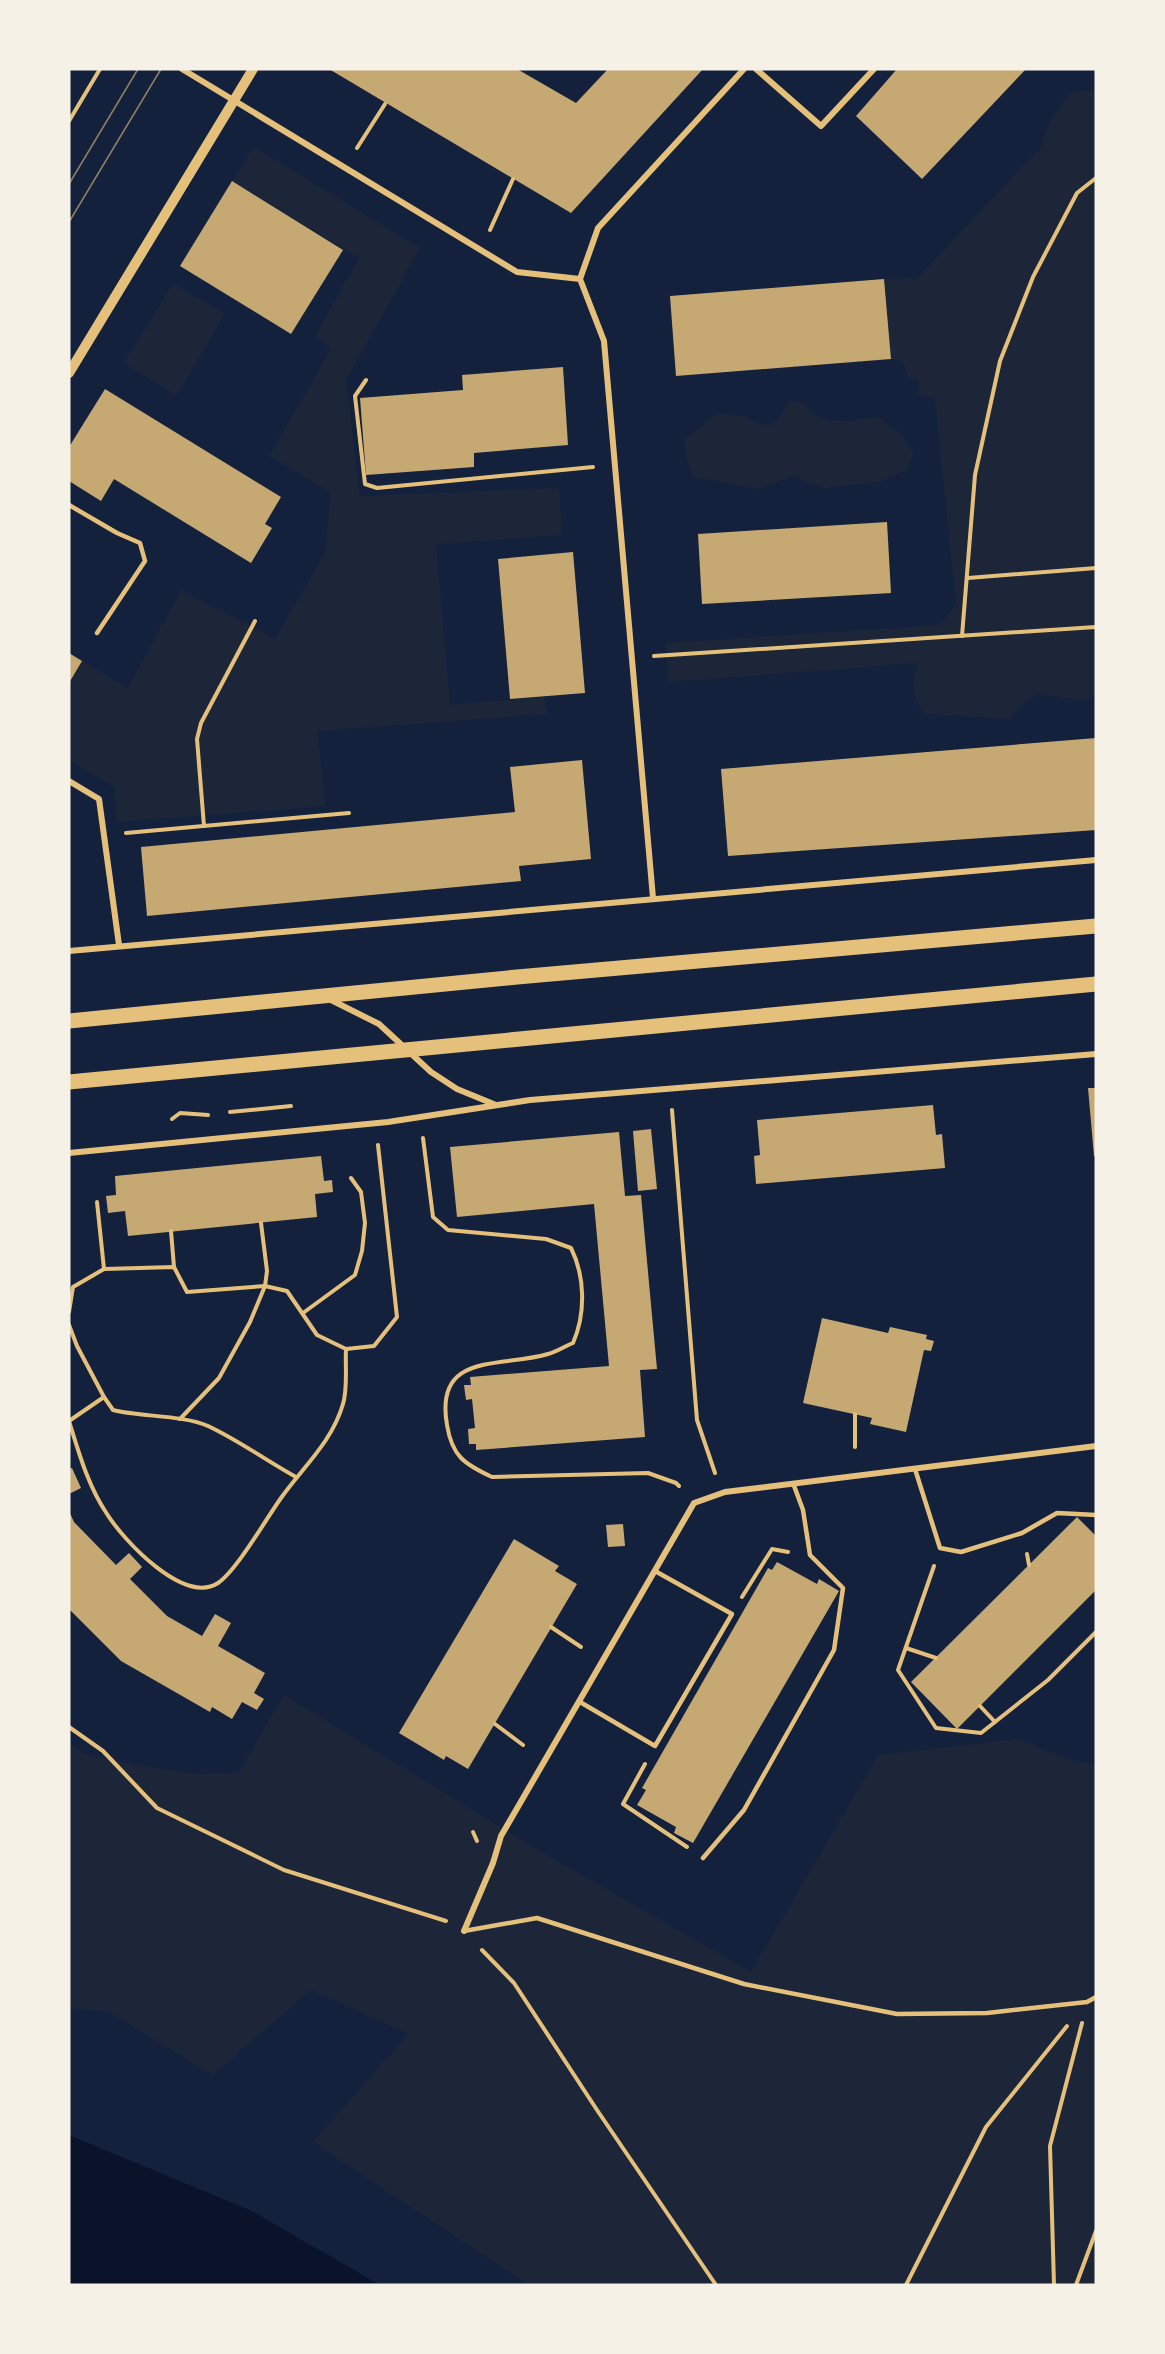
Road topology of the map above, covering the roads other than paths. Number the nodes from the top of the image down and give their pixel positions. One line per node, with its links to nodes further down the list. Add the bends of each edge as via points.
1 (182, 69): 6 (street)
2 (253, 69): 6 (street)
3 (744, 69): 7 (street, via 598,228)
4 (756, 69): 5 (street, via 821,126)
5 (874, 69)
6 (234, 101): 7 (street, via 517,272); 8 (street)
7 (579, 279): 13 (street, via 604,341)
8 (69, 373)
9 (69, 505): 10 (lane, via 140,543 145,561)
10 (97, 633)
11 (69, 781): 15 (street, via 99,800)
12 (1096, 860): 13 (street)
13 (653, 898): 15 (street)
14 (1096, 926): 18 (main road)
15 (119, 945): 16 (street)
16 (69, 951)
17 (1096, 984): 20 (main road)
18 (324, 997): 19 (main road); 20 (street, via 379,1024)
19 (69, 1021)
20 (409, 1050): 22 (main road); 23 (street, via 431,1072 457,1089)
21 (1096, 1054): 23 (street)
22 (69, 1082)
23 (496, 1105): 24 (street, via 346,1126)
24 (69, 1153)
25 (1096, 1446): 26 (street)
26 (915, 1469): 27 (street); 28 (lane, via 940,1548 961,1552 1022,1533 1057,1513)
27 (793, 1484): 29 (street, via 725,1492 694,1503); 31 (lane, via 803,1510 810,1555 843,1588 834,1650 744,1810)
28 (1096, 1515)
29 (655, 1571): 30 (street); 30 (lane, via 732,1614 655,1746)
30 (580, 1702): 32 (street, via 501,1836)
31 (703, 1858)
32 (464, 1931): 33 (lane, via 537,1918 744,1984 897,2014 987,2013 1087,2002)
33 (1096, 1997)

